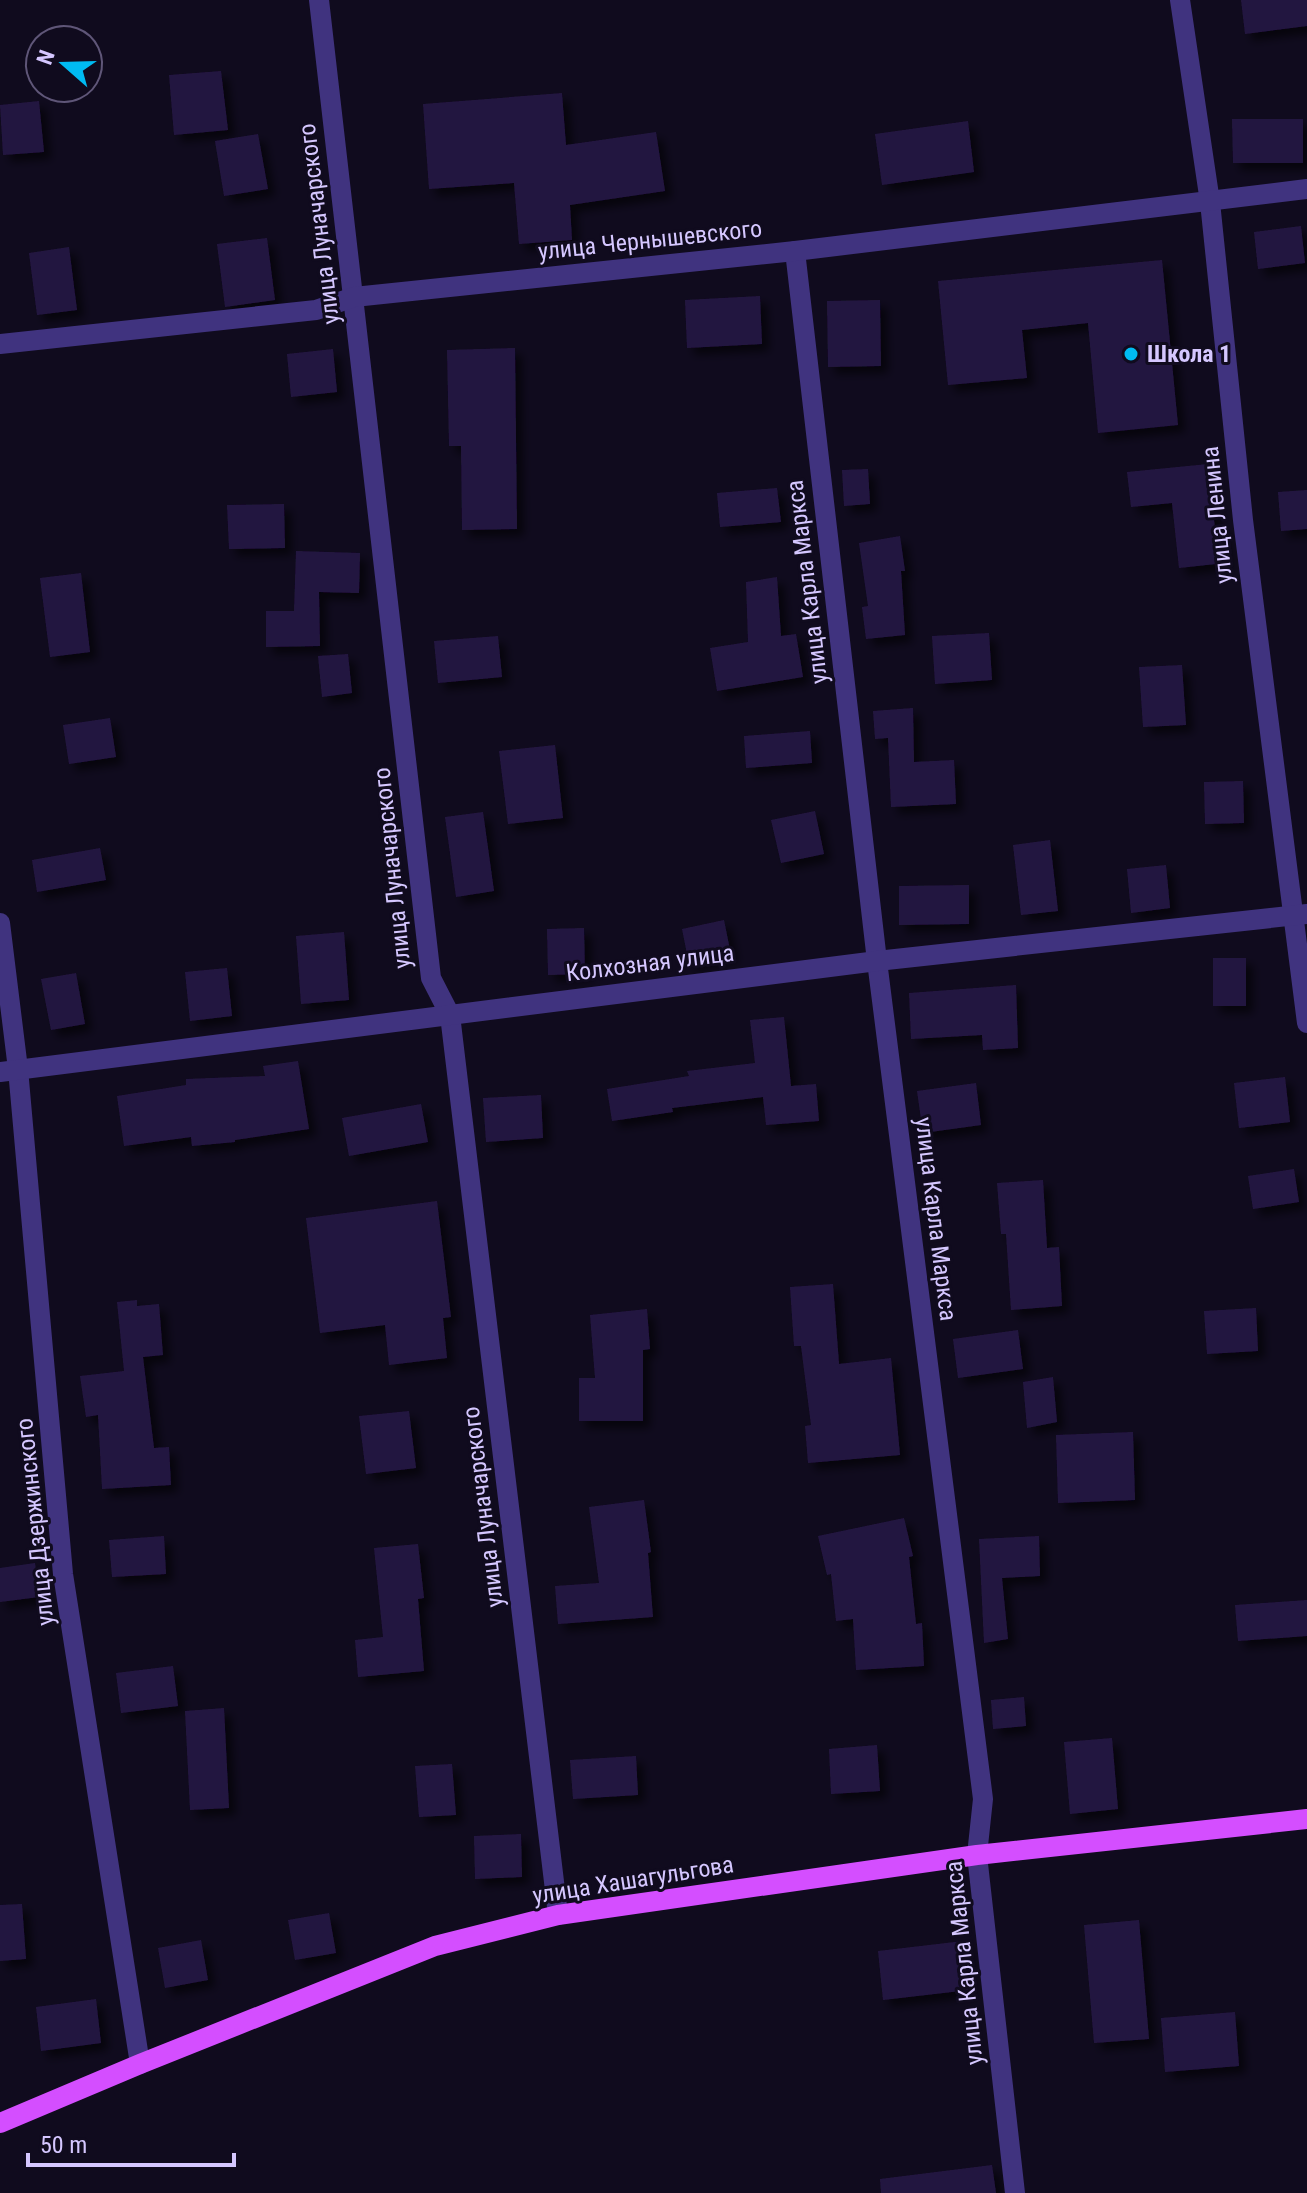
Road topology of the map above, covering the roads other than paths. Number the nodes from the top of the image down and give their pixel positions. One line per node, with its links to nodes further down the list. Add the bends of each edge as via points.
1 (319, 0): 6 (street, улица Луначарского)
2 (1180, 0): 4 (street, улица Ленина)
3 (1307, 189): 4 (street, улица Чернышевского)
4 (1210, 202): 5 (street, улица Чернышевского); 8 (street, улица Ленина, via 1243,520)
5 (795, 251): 6 (street, улица Чернышевского); 10 (street, улица Карла Маркса)
6 (354, 297): 7 (street, улица Чернышевского, via 316,310); 11 (street, улица Луначарского, via 431,978)
7 (0, 344)
8 (1299, 915): 10 (street, Колхозная улица); 12 (street, улица Ленина)
9 (0, 923): 13 (street, улица Дзержинского)
10 (877, 961): 11 (street, Колхозная улица); 15 (street, улица Карла Маркса, via 983,1799)
11 (450, 1015): 13 (street, Колхозная улица); 16 (street, улица Луначарского)
12 (1307, 1023)
13 (9, 1071): 17 (street, улица Дзержинского, via 63,1574)
14 (1307, 1819): 15 (main road, улица Хашагульгова)
15 (977, 1855): 16 (main road, улица Хашагульгова); 19 (street, улица Карла Маркса)
16 (558, 1915): 17 (main road, улица Хашагульгова, via 435,1946)
17 (140, 2064): 18 (main road, улица Хашагульгова)
18 (0, 2123)
19 (1015, 2193)

